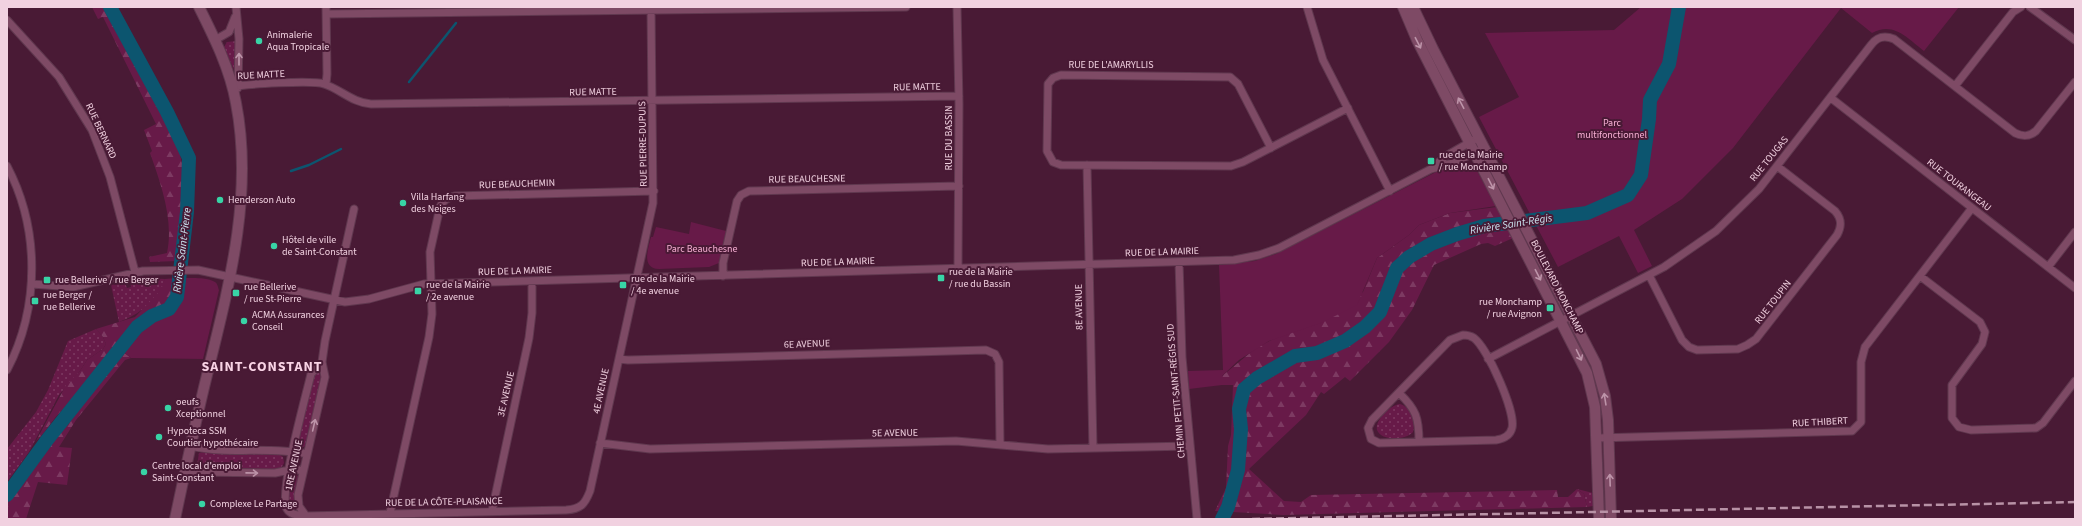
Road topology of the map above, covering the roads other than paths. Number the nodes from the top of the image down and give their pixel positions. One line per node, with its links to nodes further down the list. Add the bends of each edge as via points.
1 (199, 7): 13 (street)
2 (906, 7): 10 (street)
3 (957, 7): 19 (street, RUE DU BASSIN)
4 (1306, 7): 22 (street, via 1320,51)
5 (1403, 7): 24 (street, BOULEVARD MONCHAMP, one-way to 24)
6 (1414, 7): 23 (street, BOULEVARD MONCHAMP, one-way to 6, via 1421,26)
7 (2021, 7): 17 (street, via 2013,12)
8 (2030, 7): 14 (street)
9 (236, 9): 13 (street, via 234,24 229,32); 18 (street, one-way to 9)
10 (651, 9): 11 (street); 21 (street, RUE PIERRE-DUPUIS)
11 (326, 10): 16 (street)
12 (7, 20): 42 (street, RUE BERNARD, via 59,77 92,130 110,177)
13 (215, 40): 18 (street)
14 (2075, 40)
15 (2075, 82): 17 (street, RUE TOUGAS, via 2039,128 2026,136 2015,133)
16 (326, 84): 18 (street, RUE MATTE); 21 (street, RUE MATTE, via 365,103)
17 (1955, 86): 20 (street, RUE TOUGAS, via 1898,42 1885,36 1873,42)
18 (235, 89): 46 (street, via 240,134 241,188 239,224)
19 (958, 96): 21 (street, RUE MATTE); 32 (street, RUE DU BASSIN)
20 (1831, 98): 30 (street, RUE TOUGAS); 35 (street, RUE TOURANGEAU)
21 (652, 101): 33 (street, RUE PIERRE-DUPUIS)
22 (1348, 108): 25 (street, RUE DE L'AMARYLLIS); 34 (street)
23 (1480, 137): 24 (street, RUE DE LA MAIRIE); 26 (street, BOULEVARD MONCHAMP)
24 (1469, 142): 27 (street, BOULEVARD MONCHAMP); 31 (street, RUE DE LA MAIRIE)
25 (1271, 148): 28 (street, RUE DE L'AMARYLLIS, via 1243,162 1223,166); 28 (street, RUE DE L'AMARYLLIS, via 1238,84 1230,77 1057,76 1049,82 1047,88 1048,155 1056,164)
26 (1485, 148): 27 (street, RUE DE LA MAIRIE); 53 (street, BOULEVARD MONCHAMP)
27 (1475, 153): 31 (street, RUE DE LA MAIRIE); 54 (street, BOULEVARD MONCHAMP, one-way to 54)
28 (1087, 165): 39 (street, 8E AVENUE)
29 (7, 166): 49 (street, via 20,196 27,222)
30 (1777, 166): 43 (street, RUE TOUGAS, via 1749,200 1716,231); 43 (street, RUE TOUPIN, via 1835,211 1840,217 1841,227 1756,339 1738,348 1689,348 1682,340)
31 (1431, 169): 34 (street, RUE DE LA MAIRIE)
32 (959, 186): 41 (street, RUE DU BASSIN); 44 (street, RUE BEAUCHESNE, via 749,191 741,195 737,201 723,263)
33 (654, 191): 47 (street, RUE PIERRE-DUPUIS); 50 (street, RUE BEAUCHEMIN, via 448,198 440,207 431,246)
34 (1390, 191): 38 (street, RUE DE LA MAIRIE, via 1272,251 1234,260)
35 (1972, 208): 40 (street, RUE TOURANGEAU); 45 (street, RUE THIBERT)
36 (354, 209): 52 (street, 1RE AVENUE)
37 (2075, 232): 40 (street)
38 (1179, 262): 39 (street, RUE DE LA MAIRIE); 67 (street, CHEMIN PETIT-SAINT-RÉGIS SUD, via 1182,357)
39 (1089, 264): 41 (street, RUE DE LA MAIRIE); 68 (street, 8E AVENUE)
40 (2048, 267): 51 (street, RUE TOURANGEAU)
41 (958, 268): 44 (street, RUE DE LA MAIRIE)
42 (135, 272): 46 (street, RUE DE LA MAIRIE, via 191,269); 49 (street, RUE DE LA MAIRIE, via 73,287)
43 (1649, 275): 53 (street, RUE TOUGAS)
44 (723, 276): 47 (street, RUE DE LA MAIRIE)
45 (1920, 276): 59 (street, via 1980,322 1985,332 1982,344 1952,385 1952,418 1959,427 1971,430 2036,428 2043,423); 62 (street, RUE THIBERT, via 1863,352 1860,366 1861,422 1852,431)
46 (231, 277): 52 (street, RUE DE LA MAIRIE); 66 (street)
47 (636, 278): 48 (street, RUE DE LA MAIRIE); 55 (street, 4E AVENUE)
48 (532, 281): 50 (street, RUE DE LA MAIRIE); 75 (street, 3E AVENUE, via 529,338)
49 (32, 284): 58 (street, via 25,325)
50 (431, 284): 52 (street, RUE DE LA MAIRIE, via 419,284 369,299); 76 (street, RUE BEAUCHEMIN, via 429,337)
51 (2075, 288)
52 (334, 301): 57 (street, 1RE AVENUE)
53 (1572, 315): 54 (street, RUE TOUGAS); 62 (street, BOULEVARD MONCHAMP, one-way to 53, via 1600,374)
54 (1561, 320): 56 (street, RUE TOUGAS); 61 (street, BOULEVARD MONCHAMP, one-way to 61, via 1590,382)
55 (619, 359): 63 (street, 4E AVENUE); 65 (street, 6E AVENUE, via 986,350 996,354 999,368)
56 (1488, 359): 60 (street, via 1475,339 1459,335 1450,340); 64 (street, via 1509,405 1512,425 1510,434 1496,440)
57 (322, 362): 69 (street, 1RE AVENUE, via 311,374); 70 (street, 1RE AVENUE, one-way to 57, via 325,378)
58 (7, 370)
59 (2075, 381)
60 (1399, 393): 64 (street, via 1417,415); 64 (street, via 1369,424 1369,436 1379,443)
61 (1597, 438): 62 (street, RUE THIBERT); 80 (street, BOULEVARD MONCHAMP)
62 (1609, 438): 81 (street, BOULEVARD MONCHAMP, one-way to 62)
63 (600, 442): 65 (street, 5E AVENUE, via 650,449 956,441); 74 (street, 4E AVENUE, via 590,491)
64 (1419, 442)
65 (1000, 445): 68 (street, 5E AVENUE, via 1048,449)
66 (191, 446): 69 (street); 71 (street)
67 (1190, 446): 68 (street, 5E AVENUE); 79 (street, CHEMIN PETIT-SAINT-RÉGIS SUD)
68 (1093, 448)
69 (293, 451): 70 (street); 73 (street, 1RE AVENUE)
70 (307, 454): 72 (street, 1RE AVENUE)
71 (185, 470): 73 (street, one-way to 73); 78 (street)
72 (303, 471): 73 (street, via 294,469); 77 (street, 1RE AVENUE, via 298,501)
73 (287, 472): 77 (street, 1RE AVENUE, via 287,509)
74 (582, 506): 75 (street, RUE DE LA CÔTE-PLAISANCE, via 572,510)
75 (492, 511): 76 (street, RUE DE LA CÔTE-PLAISANCE)
76 (390, 513): 77 (street, RUE DE LA CÔTE-PLAISANCE)
77 (306, 516)
78 (175, 519)
79 (1197, 519)
80 (1599, 519)
81 (1611, 519)

